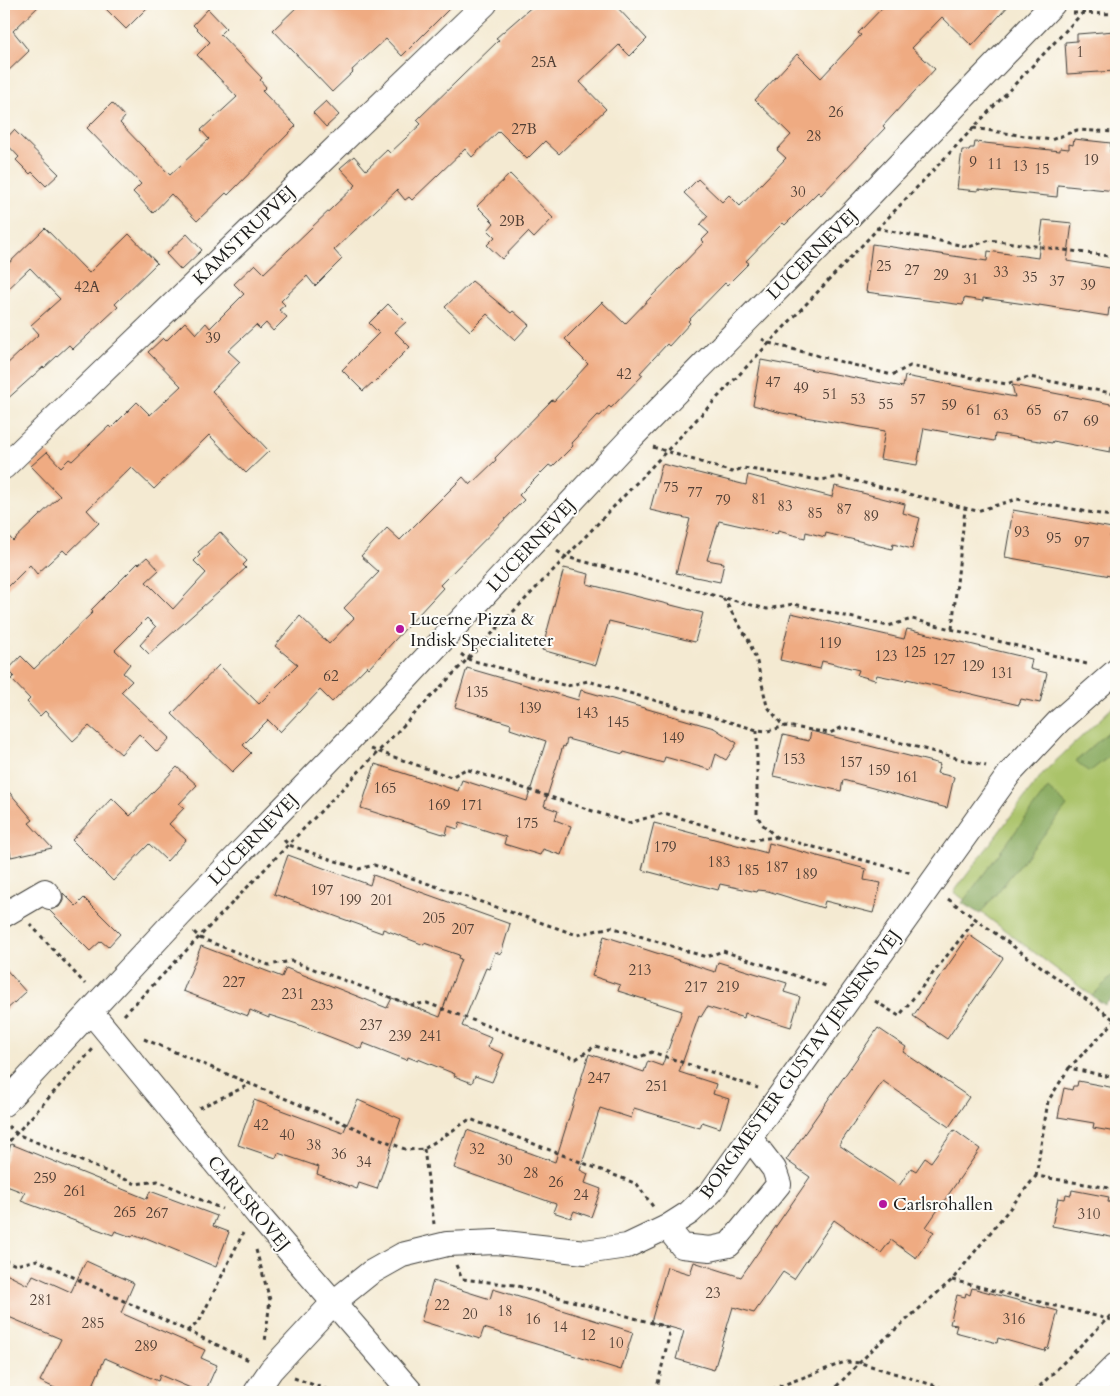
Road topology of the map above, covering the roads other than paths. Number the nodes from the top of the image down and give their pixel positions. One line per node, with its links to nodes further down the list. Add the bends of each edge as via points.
1 (485, 4): 3 (street, KAMSTRUPVEJ)
2 (1049, 8): 7 (street, LUCERNEVEJ, via 631,438)
3 (4, 466)
4 (1113, 673): 9 (street, BORGMESTER GUSTAV JENSENS VEJ, via 1059,721 1010,773)
5 (50, 897): 6 (street, via 45,891)
6 (5, 917)
7 (96, 1006): 8 (street, LUCERNEVEJ); 11 (street, CARLSROVEJ, via 107,1032 254,1218)
8 (4, 1104)
9 (750, 1138): 10 (street, BORGMESTER GUSTAV JENSENS VEJ, via 711,1192 689,1213); 10 (street, via 774,1169 779,1184 729,1245 710,1248 682,1246)
10 (667, 1226): 11 (street, BORGMESTER GUSTAV JENSENS VEJ, via 627,1246 585,1252 496,1242 442,1245 402,1255 370,1273)
11 (334, 1302): 13 (street, BORGMESTER GUSTAV JENSENS VEJ, via 266,1368); 14 (street, CARLSROVEJ)
12 (1116, 1365): 15 (street)
13 (256, 1392)
14 (411, 1392)
15 (1089, 1392)

